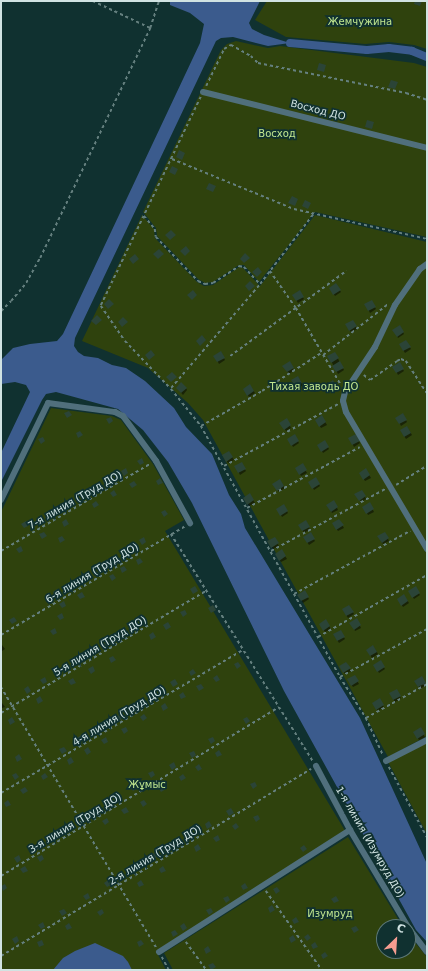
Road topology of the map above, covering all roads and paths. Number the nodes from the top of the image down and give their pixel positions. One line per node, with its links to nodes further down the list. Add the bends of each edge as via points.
1 (93, 1): 3 (path)
2 (159, 1): 3 (path)
3 (150, 28): 17 (path, via 40,258 26,283)
4 (203, 92): 5 (path, via 224,49 231,45 258,63 406,93); 6 (street, Восход ДО); 7 (path)
5 (427, 100)
6 (427, 148)
7 (171, 159): 8 (path, via 294,208); 9 (path)
8 (314, 213): 10 (path); 12 (path)
9 (144, 216): 14 (path, via 155,229 156,237 198,281 205,284 213,283 239,266 244,267); 22 (path, via 101,306 125,341)
10 (427, 239)
11 (427, 264): 15 (street, via 420,269)
12 (270, 271): 14 (path); 16 (path)
13 (346, 272): 16 (path)
14 (260, 284): 22 (path)
15 (395, 305): 20 (path, via 386,305); 21 (street, via 374,347)
16 (296, 308): 18 (path); 19 (path)
17 (1, 310)
18 (321, 353): 20 (path); 26 (path)
19 (230, 356)
20 (323, 356): 23 (path)
21 (358, 371): 23 (street); 24 (path, via 370,380 401,359 411,367)
22 (171, 388): 26 (path)
23 (345, 392): 25 (street)
24 (427, 393)
25 (343, 401): 27 (street, via 346,412); 29 (path)
26 (201, 426): 29 (path)
27 (365, 444): 31 (street); 33 (path)
28 (156, 461): 32 (street, via 123,416 48,403); 34 (street); 38 (path, 7-я линия (Труд ДО))
29 (224, 466): 33 (path)
30 (427, 466): 31 (path)
31 (391, 487): 35 (street); 39 (path)
32 (1, 500)
33 (247, 508): 39 (path)
34 (190, 523): 36 (path, 6-я линия (Труд ДО))
35 (415, 528): 37 (street); 42 (path)
36 (171, 534): 41 (path); 44 (path, 6-я линия (Труд ДО))
37 (427, 549)
38 (1, 551)
39 (271, 551): 42 (path)
40 (427, 575): 45 (path)
41 (206, 591): 46 (path); 50 (path, 5-я линия (Труд ДО))
42 (294, 594): 45 (path)
43 (427, 629): 47 (path)
44 (1, 635)
45 (318, 637): 47 (path)
46 (243, 650): 51 (path); 57 (path, 4-я линия (Труд ДО))
47 (340, 677): 53 (path)
48 (427, 684): 53 (path)
49 (1, 687): 50 (path)
50 (12, 707): 52 (path, 5-я линия (Труд ДО)); 57 (path)
51 (279, 707): 56 (path); 59 (path, 3-я линия (Труд ДО))
52 (1, 713)
53 (366, 718): 55 (path)
54 (427, 740): 55 (street)
55 (386, 761): 61 (path)
56 (316, 766): 60 (street, 1-я линия (Изумруд ДО)); 63 (path, 2-я линия (Труд ДО))
57 (48, 767): 58 (path, 4-я линия (Труд ДО)); 59 (path)
58 (1, 793)
59 (84, 826): 62 (path, 3-я линия (Труд ДО)); 63 (path)
60 (350, 830): 64 (street); 65 (street, 1-я линия (Изумруд ДО))
61 (427, 837)
62 (1, 876)
63 (119, 885): 68 (path); 70 (path, 2-я линия (Труд ДО))
64 (262, 886): 66 (street); 73 (path)
65 (403, 919)
66 (182, 937): 68 (street); 72 (path)
67 (416, 938): 69 (street, 1-я линия (Изумруд ДО))
68 (159, 952): 71 (path)
69 (427, 952)
70 (1, 956)
71 (169, 970)
72 (206, 970)
73 (322, 970)

